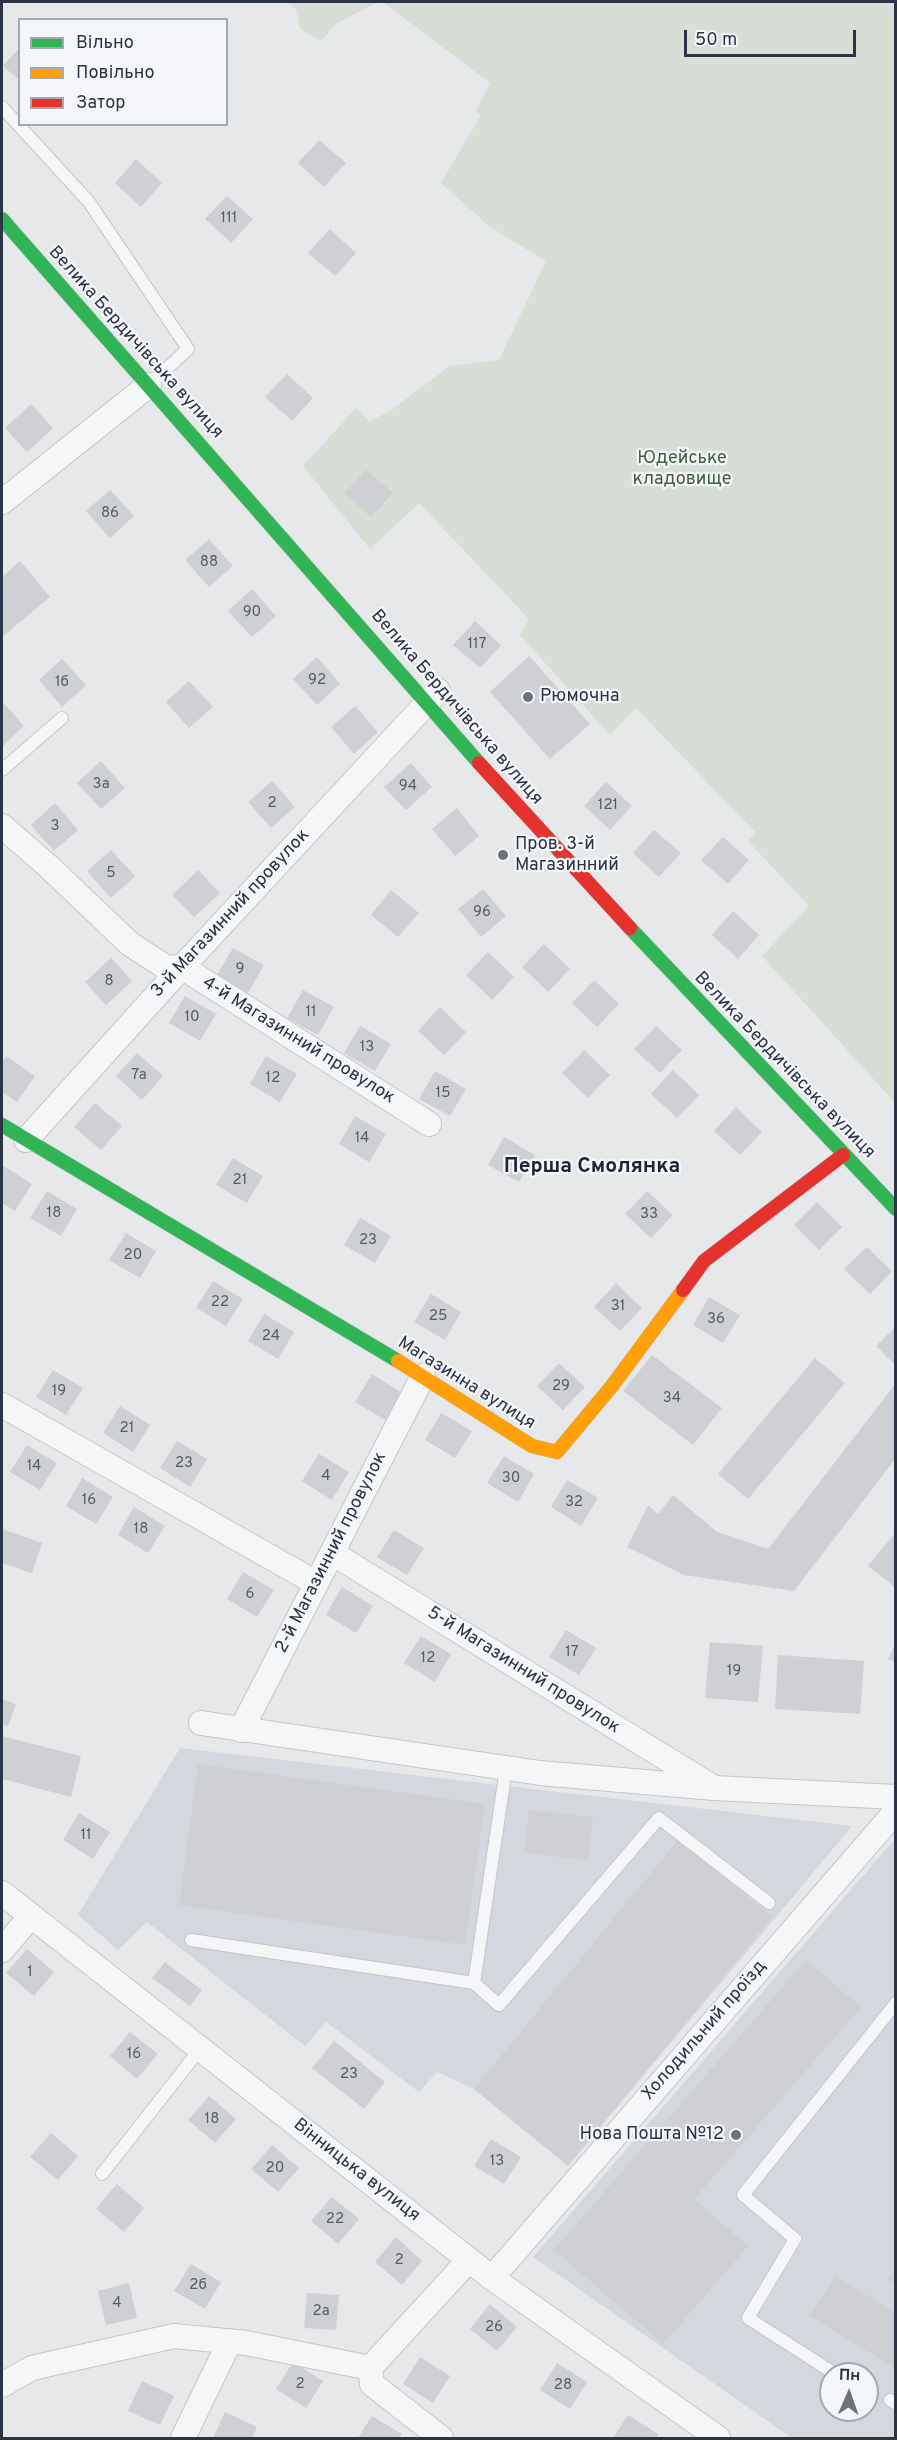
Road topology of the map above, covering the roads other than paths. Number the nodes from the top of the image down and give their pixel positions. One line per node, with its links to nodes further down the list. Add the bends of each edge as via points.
1 (2, 107): 2 (lane)
2 (18, 124)
3 (19, 126): 5 (lane, via 89,202 188,349)
4 (2, 219): 5 (main road, Велика Бердичівська вулиця)
5 (157, 377): 6 (street); 7 (main road, Велика Бердичівська вулиця)
6 (2, 502)
7 (435, 693): 12 (street, 3-й Магазинний провулок); 17 (main road, Велика Бердичівська вулиця, via 538,830)
8 (62, 718): 9 (lane)
9 (2, 770)
10 (2, 826): 12 (street, 4-й Магазинний провулок, via 130,944 167,968)
11 (644, 922): 13 (main road, Велика Бердичівська вулиця)
12 (182, 967): 14 (street, 4-й Магазинний провулок); 16 (street, 3-й Магазинний провулок)
13 (781, 1067)
14 (429, 1124)
15 (2, 1125): 16 (main road, Магазинна вулиця)
16 (26, 1140): 19 (main road, Магазинна вулиця)
17 (843, 1155): 18 (main road, Велика Бердичівська вулиця); 19 (main road, Магазинна вулиця, via 704,1261 612,1386 557,1452 532,1446)
18 (896, 1209)
19 (423, 1376): 21 (street, 2-й Магазинний провулок)
20 (2, 1405): 22 (street)
21 (332, 1553): 22 (street, 2-й Магазинний провулок); 26 (street, 5-й Магазинний провулок)
22 (316, 1583): 24 (street, 2-й Магазинний провулок)
23 (201, 1723): 24 (street)
24 (241, 1730): 25 (street)
25 (507, 1769): 26 (street); 34 (lane)
26 (714, 1788): 27 (street)
27 (896, 1797)
28 (896, 1811): 39 (street, Холодильний проїзд)
29 (2, 1893): 31 (street, Вінницька вулиця)
30 (769, 1903): 34 (lane, via 659,1818 500,2005)
31 (31, 1916): 33 (street); 36 (street, Вінницька вулиця)
32 (191, 1940): 34 (lane)
33 (2, 1950)
34 (474, 1983)
35 (896, 2003): 41 (lane, via 743,2195 795,2239 748,2318)
36 (200, 2049): 37 (lane); 38 (street, Вінницька вулиця)
37 (102, 2174)
38 (469, 2260): 39 (street, Вінницька вулиця); 42 (street)
39 (492, 2278): 46 (street, Вінницька вулиця)
40 (230, 2341): 42 (street); 43 (street, via 174,2336 32,2368); 44 (street)
41 (819, 2364)
42 (370, 2368): 45 (street, via 372,2384)
43 (2, 2385)
44 (183, 2439)
45 (441, 2439)
46 (718, 2439)

